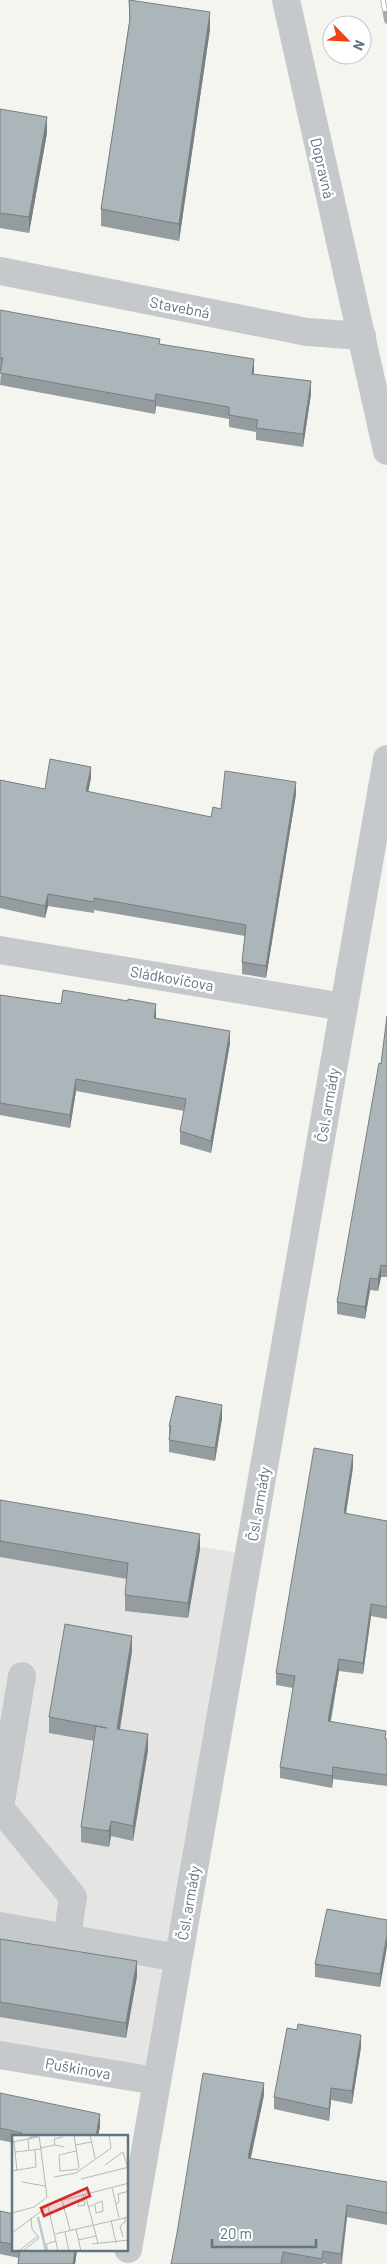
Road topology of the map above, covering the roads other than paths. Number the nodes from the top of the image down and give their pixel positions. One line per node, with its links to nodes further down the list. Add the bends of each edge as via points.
1 (286, 0): 3 (street, Dopravná)
2 (0, 271): 3 (street, Stavebná, via 307,332)
3 (362, 336): 4 (street)
4 (387, 451)
5 (387, 759): 7 (street, Čsl. armády)
6 (0, 950): 7 (street, Sládkovičova)
7 (344, 1008): 11 (street, Čsl. armády)
8 (22, 1676): 10 (street, via 0,1808 73,1897)
9 (0, 1926): 10 (street)
10 (67, 1938): 11 (street)
11 (178, 1958): 13 (street, Čsl. armády)
12 (0, 2055): 13 (street, Puškinova)
13 (156, 2081): 14 (street, Čsl. armády)
14 (129, 2238)

